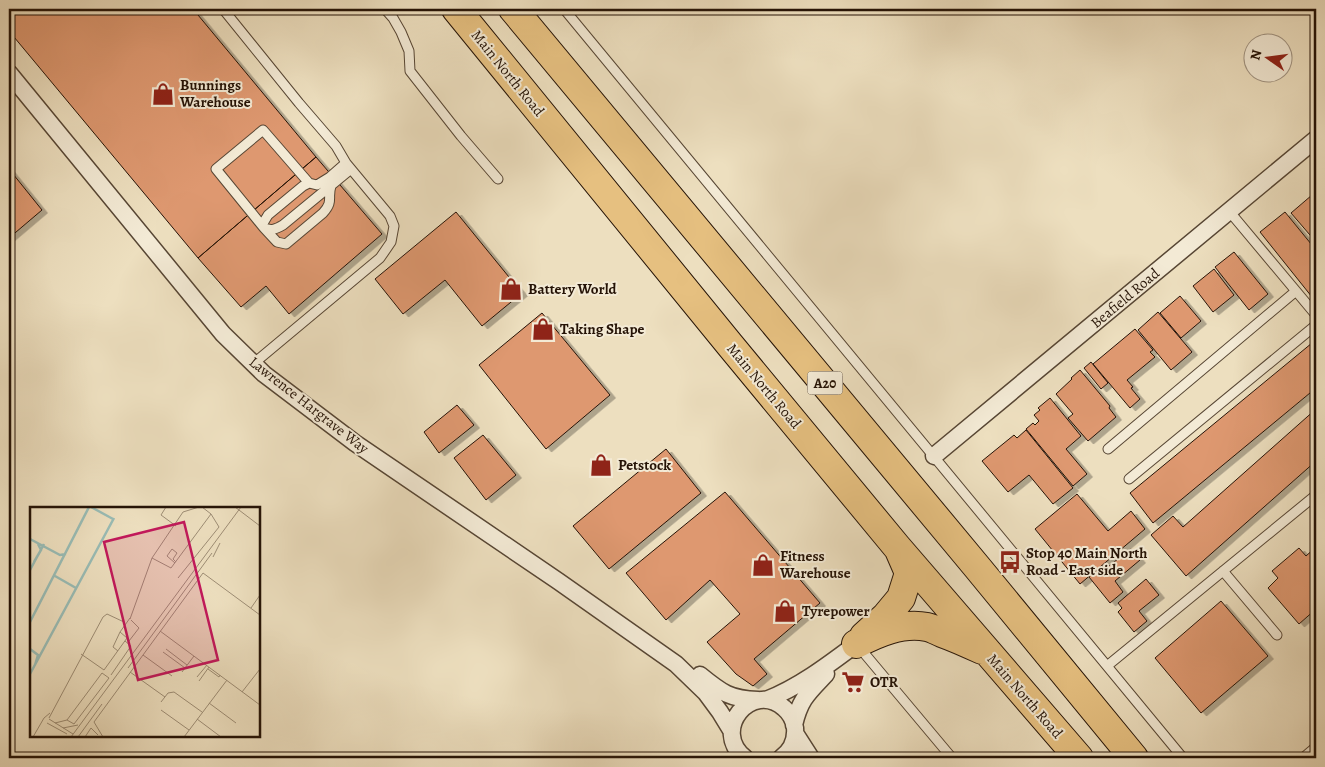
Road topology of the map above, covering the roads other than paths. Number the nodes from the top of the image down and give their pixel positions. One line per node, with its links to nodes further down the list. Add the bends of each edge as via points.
1 (223, 9): 8 (lane, via 332,140)
2 (385, 9): 9 (lane, via 401,32 408,51 410,71)
3 (456, 9): 22 (highway, Main North Road)
4 (513, 9): 38 (highway, A20)
5 (564, 9): 19 (lane)
6 (11, 81): 17 (street, Lawrence Hargrave Way, via 223,334)
7 (1316, 139): 12 (street, Beafield Road)
8 (349, 166): 10 (lane, via 318,185); 11 (lane); 17 (lane, via 390,216 394,226 391,242 380,258)
9 (498, 179)
10 (310, 183): 13 (lane, via 268,215); 13 (lane, via 263,130 216,168)
11 (331, 186): 13 (lane, via 275,230); 13 (lane, via 329,207 286,244 277,242)
12 (1230, 211): 14 (lane); 19 (street, Beafield Road)
13 (263, 227)
14 (1296, 291): 15 (lane); 18 (lane)
15 (1316, 315)
16 (1316, 325): 20 (lane)
17 (253, 364): 27 (street, Lawrence Hargrave Way, via 355,443)
18 (1108, 449)
19 (934, 456): 28 (lane)
20 (1129, 479)
21 (1316, 495): 23 (lane)
22 (898, 547): 25 (highway, via 909,573 901,598); 26 (highway, Main North Road)
23 (1223, 571): 24 (lane); 28 (lane)
24 (1277, 635)
25 (853, 647): 26 (highway, via 879,633 912,626 927,627); 29 (street, via 806,680); 30 (street, via 804,697); 36 (lane)
26 (990, 654): 37 (highway, Main North Road)
27 (676, 664): 29 (street, Lawrence Hargrave Way, via 699,674 731,697); 31 (street, Lawrence Hargrave Way, via 706,693)
28 (1107, 666): 39 (lane)
29 (762, 700): 30 (street, via 774,702 787,710); 31 (street, via 743,707)
30 (795, 729): 34 (street, via 794,741); 35 (street)
31 (731, 730): 33 (street, Lawrence Hargrave Way)
32 (1316, 747): 40 (lane)
33 (739, 755)
34 (781, 758)
35 (811, 758)
36 (952, 758)
37 (1079, 758)
38 (1134, 758)
39 (1183, 758)
40 (1303, 758)

